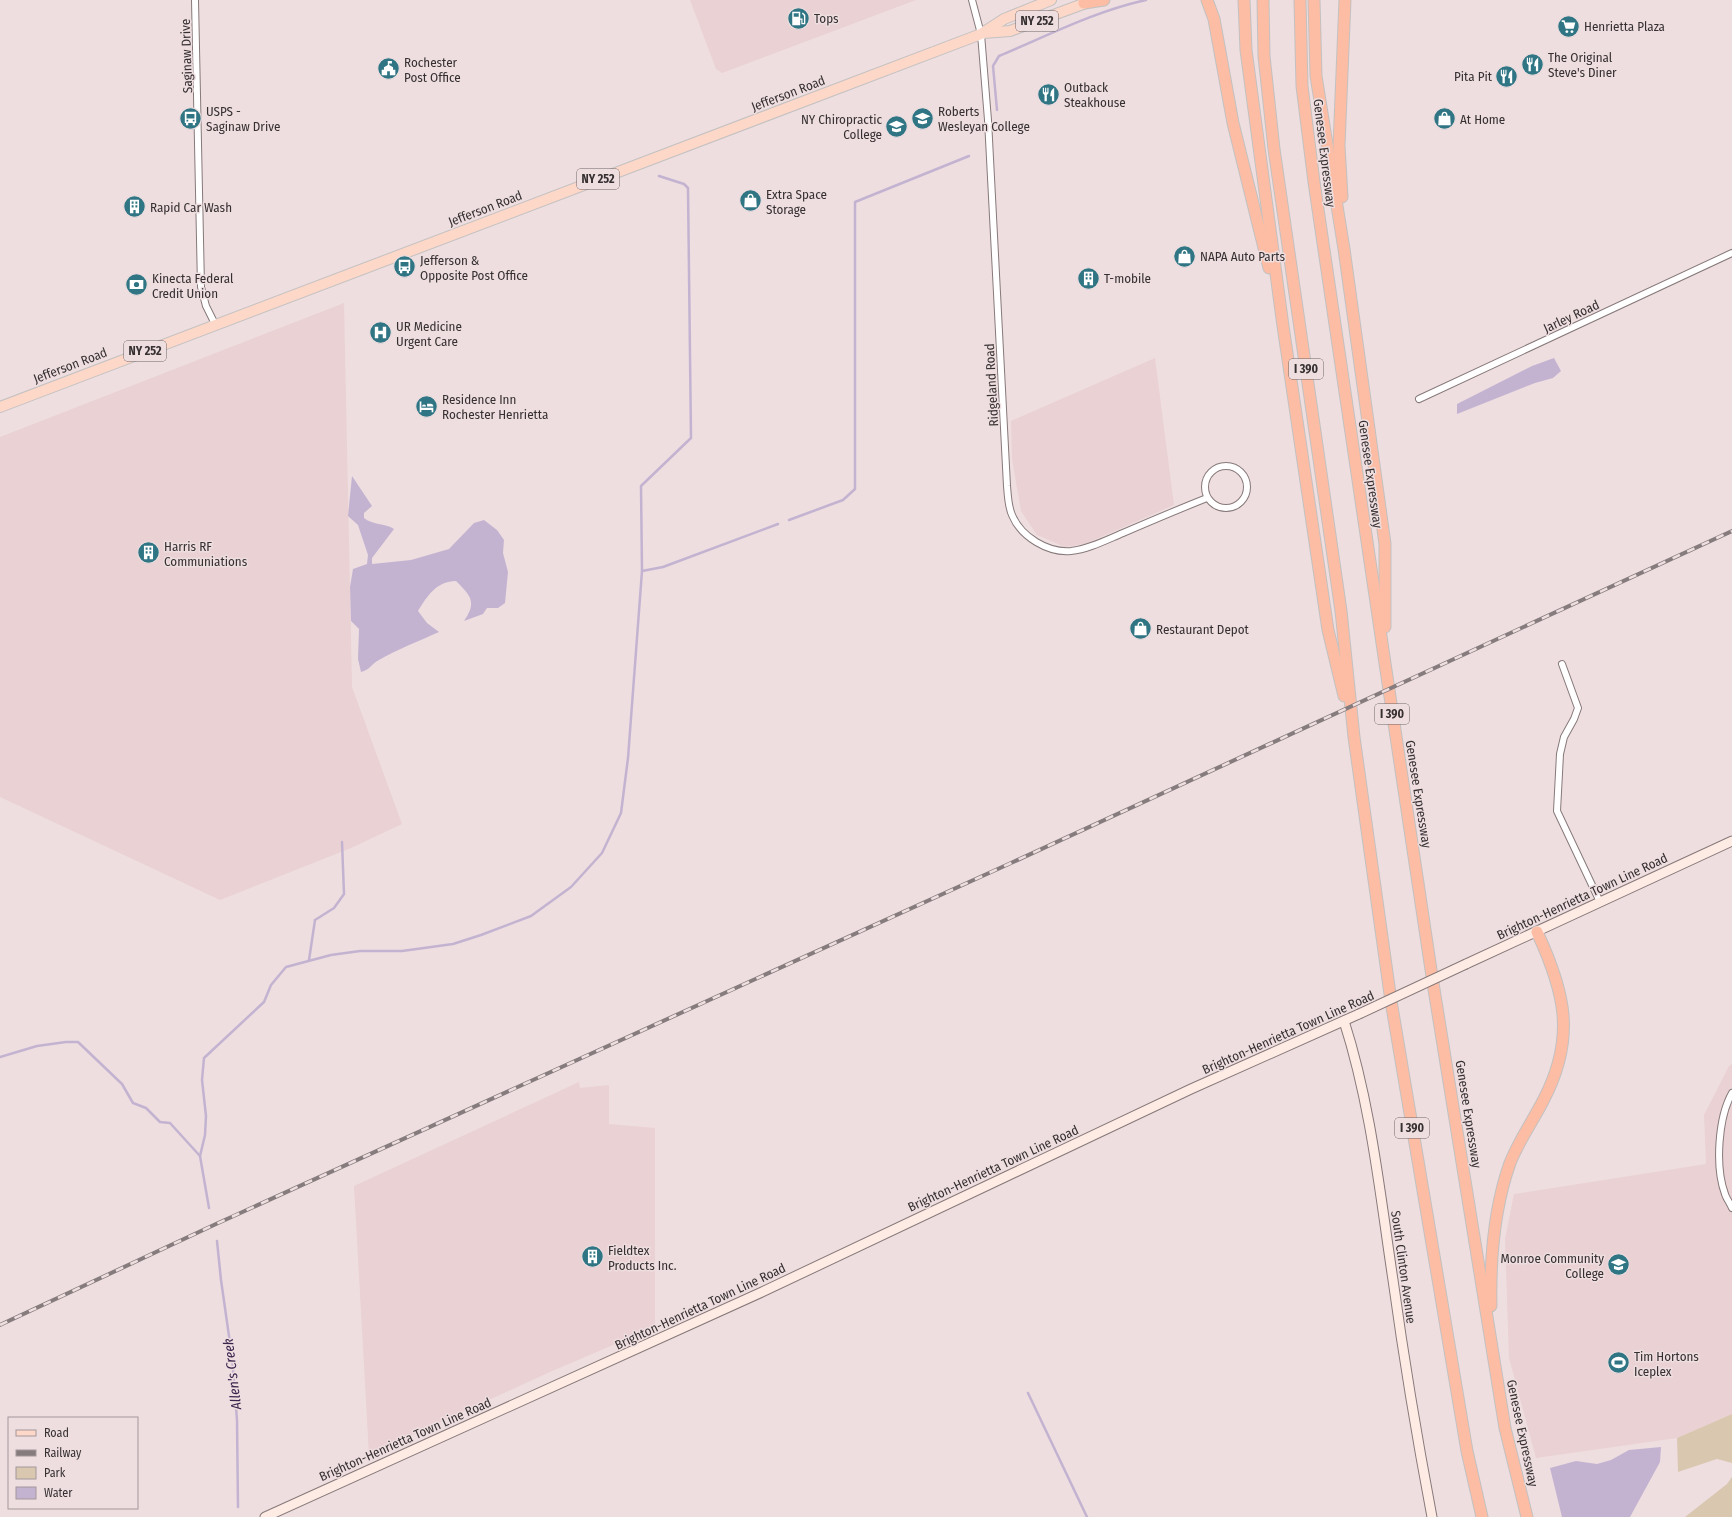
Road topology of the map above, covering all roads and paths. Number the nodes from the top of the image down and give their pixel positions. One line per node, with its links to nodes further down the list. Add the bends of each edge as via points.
1 (195, 0): 15 (street, Saginaw Drive, via 201,287 206,306)
2 (972, 0): 12 (street, Ridgeland Road)
3 (1051, 0): 12 (main road, Jefferson Road / NY 252, via 1004,19)
4 (1104, 0): 11 (highway)
5 (1206, 0): 16 (highway, via 1214,19 1234,123)
6 (1244, 0): 16 (highway, via 1246,50)
7 (1263, 0): 22 (highway, I 390, via 1264,56 1274,149 1341,611)
8 (1300, 0): 21 (highway, Genesee Expressway / I 390, via 1302,86)
9 (1314, 0): 13 (highway, via 1316,76)
10 (1345, 0): 13 (highway, via 1339,146)
11 (1088, 2): 12 (main road, Jefferson Road / NY 252, via 1010,31)
12 (980, 34): 15 (main road, Jefferson Road / NY 252); 19 (street, Ridgeland Road, via 988,120 1007,486 1013,517 1033,540 1057,550 1071,551 1104,541)
13 (1344, 250): 21 (highway, via 1385,544)
14 (1732, 253): 17 (street, Jarley Road)
15 (215, 324): 18 (main road, Jefferson Road / NY 252)
16 (1283, 326): 22 (highway, via 1328,630)
17 (1419, 399)
18 (0, 407)
19 (1207, 498): 19 (street, via 1217,507 1237,506 1247,489 1244,475 1232,466 1225,465 1211,471 1204,483)
20 (1562, 664): 24 (street, via 1578,708 1564,737 1558,776 1557,811)
21 (1386, 670): 29 (highway, Genesee Expressway / I 390, via 1433,983)
22 (1354, 737): 32 (highway, I 390, via 1391,1001 1467,1451)
23 (1732, 841): 24 (street, Brighton-Henrietta Town Line Road)
24 (1600, 902): 25 (street, Brighton-Henrietta Town Line Road)
25 (1536, 932): 26 (street, Brighton-Henrietta Town Line Road, bridge); 29 (highway, via 1547,953 1559,989 1564,1033 1556,1073 1520,1139 1498,1206 1492,1265)
26 (1344, 1021): 30 (street, Brighton-Henrietta Town Line Road, via 1184,1092 762,1292); 31 (street, South Clinton Avenue, via 1365,1103)
27 (1732, 1093): 28 (street, via 1720,1128 1719,1161 1725,1194)
28 (1732, 1208)
29 (1492, 1344): 33 (highway, Genesee Expressway / I 390, via 1505,1428)
30 (265, 1517)
31 (1432, 1517)
32 (1482, 1517)
33 (1527, 1517)

